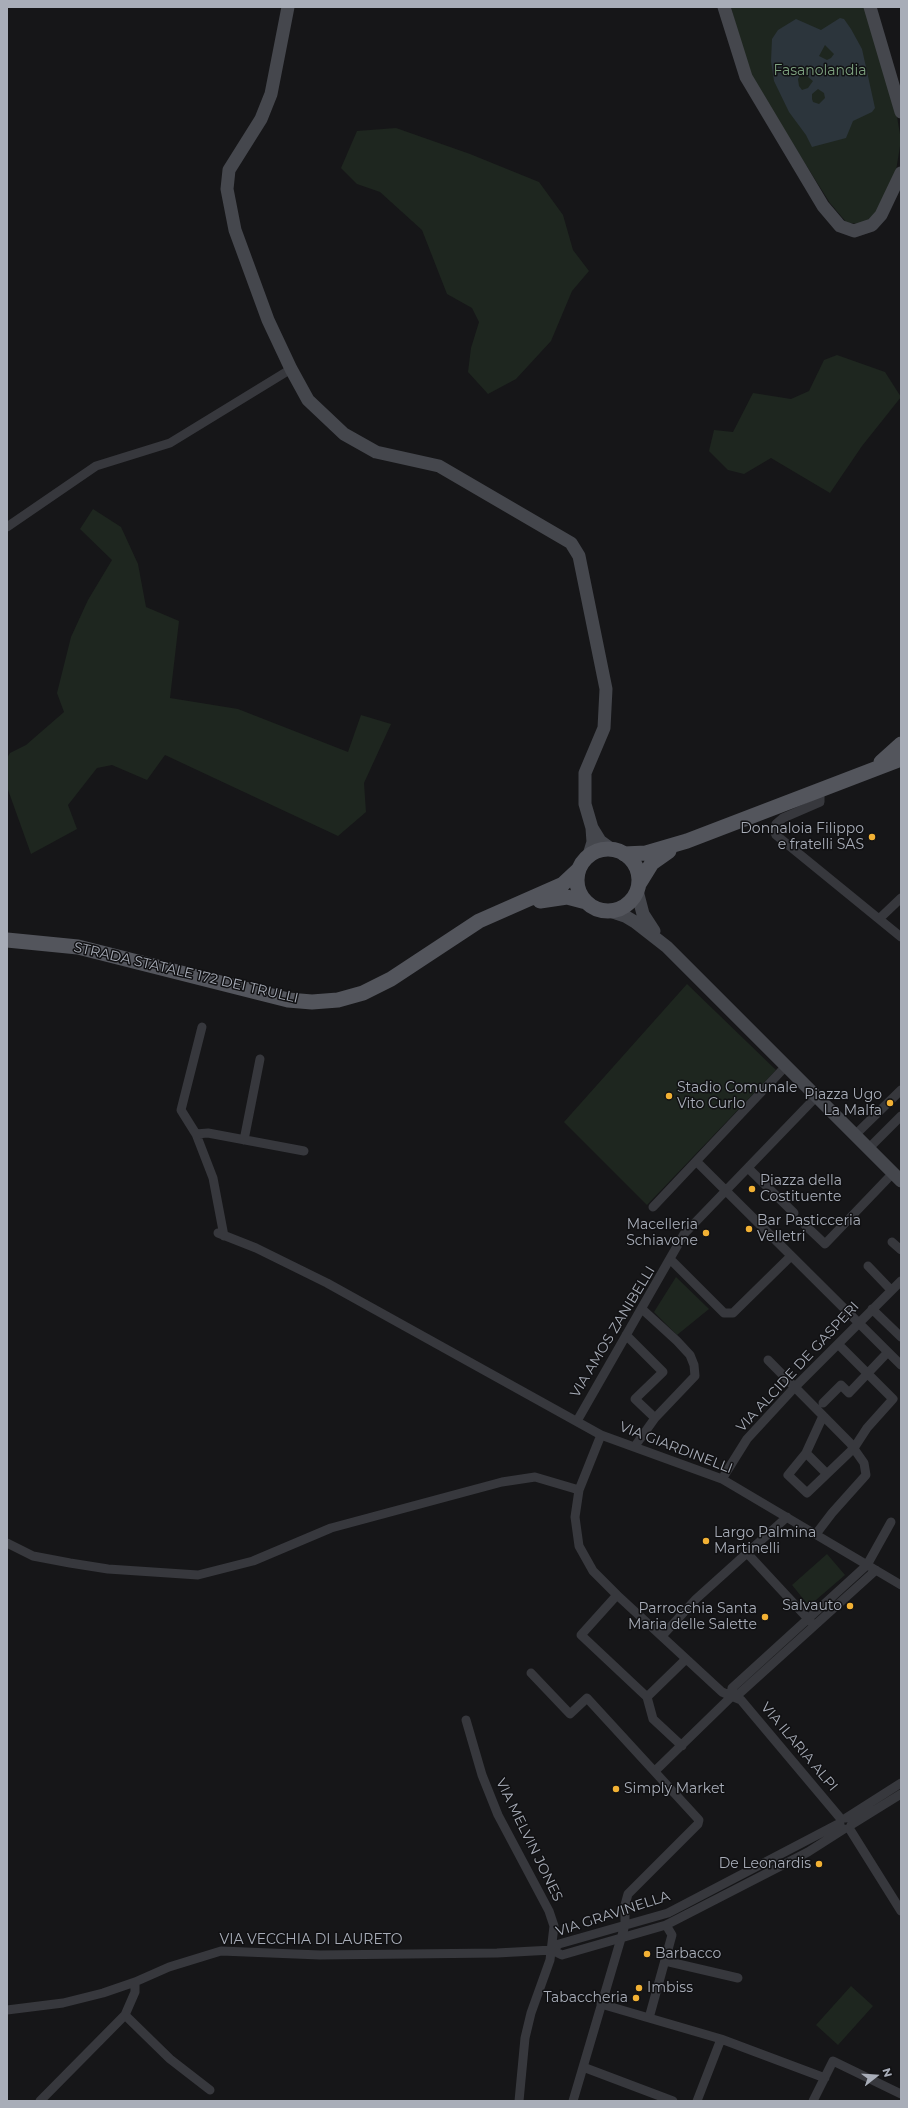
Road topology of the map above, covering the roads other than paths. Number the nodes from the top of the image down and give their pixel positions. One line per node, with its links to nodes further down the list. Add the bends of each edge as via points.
1 (288, 7): 6 (street, via 271,94 261,119 229,170 228,189 235,230 268,320)
2 (724, 7): 5 (street, via 746,78 836,223 854,231 872,225 881,215)
3 (870, 7): 4 (street)
4 (901, 112)
5 (901, 173)
6 (291, 369): 7 (street, via 170,443 96,466); 13 (street, via 308,400 344,434 376,452 439,466 571,543 579,556 606,689 604,728 585,773 585,804)
7 (7, 527)
8 (901, 744): 11 (main road)
9 (901, 759): 11 (main road)
10 (901, 764): 11 (main road)
11 (870, 771): 12 (main road)
12 (820, 791): 14 (main road); 23 (street, via 820,802 780,820 774,830 781,840)
13 (592, 828): 15 (street, via 600,841); 16 (street, via 593,842)
14 (687, 841): 15 (main road, via 646,853); 18 (main road, via 652,863)
15 (618, 852): 16 (main road, via 598,851); 18 (main road, via 634,864)
16 (589, 855): 17 (main road, STRADA STATALE 172 DEI TRULLI)
17 (578, 870): 20 (main road, via 578,890); 21 (main road, STRADA STATALE 172 DEI TRULLI, via 563,884)
18 (638, 887): 22 (main road, via 630,902 624,907); 26 (street, via 643,914)
19 (901, 898): 23 (street)
20 (586, 902): 21 (main road, STRADA STATALE 172 DEI TRULLI, via 560,897); 22 (main road, STRADA STATALE 172 DEI TRULLI, via 597,910)
21 (508, 908): 25 (main road, STRADA STATALE 172 DEI TRULLI, via 479,921 391,979 363,993 338,1000 312,1002 288,1000 78,947)
22 (610, 911): 26 (street, via 635,922)
23 (879, 919): 24 (street)
24 (901, 937)
25 (7, 940)
26 (667, 947): 29 (street)
27 (202, 1027): 33 (street, via 181,1110)
28 (260, 1059): 35 (street)
29 (785, 1067): 31 (street); 38 (street)
30 (901, 1090): 34 (street)
31 (816, 1097): 34 (street); 39 (street)
32 (901, 1116): 36 (street)
33 (196, 1134): 35 (street, via 208,1133); 65 (street, VIA GIARDINELLI, via 213,1178 221,1234 327,1283 372,1310)
34 (856, 1135): 36 (street)
35 (244, 1140): 37 (street)
36 (869, 1148): 40 (street)
37 (304, 1151)
38 (697, 1162): 41 (street); 42 (street)
39 (748, 1168): 41 (street); 43 (street)
40 (897, 1177): 44 (street, via 825,1244)
41 (726, 1191): 47 (street); 48 (street, VIA AMOS ZANIBELLI, via 684,1234)
42 (652, 1207)
43 (794, 1213)
44 (805, 1225)
45 (892, 1242): 46 (street)
46 (901, 1250)
47 (791, 1256): 48 (street, via 733,1313 724,1313); 53 (street)
48 (671, 1260): 51 (street, VIA AMOS ZANIBELLI)
49 (868, 1266): 50 (street)
50 (897, 1287): 52 (street, VIA ALCIDE DE GASPERI)
51 (642, 1309): 54 (street, VIA AMOS ZANIBELLI); 64 (street, via 677,1341 690,1355 694,1365 695,1376 692,1381)
52 (872, 1309): 53 (street, VIA ALCIDE DE GASPERI); 55 (street)
53 (859, 1323): 56 (street, VIA ALCIDE DE GASPERI); 57 (street)
54 (626, 1335): 64 (street, via 663,1372 635,1399); 65 (street, VIA AMOS ZANIBELLI)
55 (901, 1337)
56 (839, 1345): 60 (street); 61 (street, VIA ALCIDE DE GASPERI)
57 (888, 1352): 59 (street); 60 (street)
58 (768, 1360): 61 (street)
59 (900, 1362)
60 (868, 1374): 62 (street, via 849,1393 841,1385); 68 (street, via 893,1399 867,1428)
61 (794, 1388): 63 (street); 71 (street, VIA ALCIDE DE GASPERI, via 747,1439)
62 (823, 1403)
63 (823, 1416): 68 (street); 69 (street)
64 (656, 1418): 67 (street)
65 (577, 1420): 66 (street, VIA GIARDINELLI)
66 (601, 1435): 67 (street, VIA GIARDINELLI); 72 (street, VIA ILARIA ALPI)
67 (635, 1446): 71 (street, VIA GIARDINELLI)
68 (854, 1448): 70 (street); 75 (street, via 864,1463 866,1474)
69 (806, 1453): 70 (street); 70 (street, via 788,1475 807,1493)
70 (826, 1473)
71 (722, 1478): 73 (street, VIA GIARDINELLI)
72 (579, 1490): 76 (street, via 535,1477 502,1482 331,1528 253,1561 198,1575 108,1569 70,1563 33,1556); 81 (street, VIA ILARIA ALPI, via 575,1517 579,1546 593,1571)
73 (787, 1517): 75 (street, VIA GIARDINELLI); 77 (street)
74 (891, 1522): 78 (street)
75 (816, 1534): 78 (street, VIA GIARDINELLI)
76 (7, 1543)
77 (747, 1553): 82 (street); 84 (street, via 696,1599)
78 (867, 1565): 79 (street, VIA GIARDINELLI); 82 (street)
79 (876, 1570): 80 (street, VIA GIARDINELLI); 83 (street)
80 (901, 1584)
81 (617, 1595): 84 (street, VIA ILARIA ALPI); 87 (street, via 581,1635)
82 (808, 1619): 83 (street); 88 (street, via 732,1688)
83 (814, 1626): 88 (street, via 740,1693)
84 (662, 1636): 85 (street, VIA ILARIA ALPI)
85 (686, 1659): 87 (street); 88 (street, VIA ILARIA ALPI)
86 (531, 1673): 91 (street, via 570,1714 587,1698)
87 (647, 1697): 90 (street, via 653,1719)
88 (731, 1697): 90 (street); 94 (street, VIA ILARIA ALPI, via 740,1700)
89 (466, 1720): 99 (street, VIA MELVIN JONES, via 482,1775 498,1815 549,1912 554,1926)
90 (682, 1746): 91 (street)
91 (655, 1771): 96 (street, via 699,1820 698,1824 628,1894)
92 (901, 1783): 94 (street, VIA GRAVINELLA)
93 (901, 1794): 94 (street, VIA GRAVINELLA)
94 (845, 1824): 95 (street, VIA ILARIA ALPI); 96 (street, VIA GRAVINELLA, via 668,1913); 97 (street, VIA GRAVINELLA, via 808,1852)
95 (901, 1911)
96 (625, 1925): 98 (street); 99 (street, VIA GRAVINELLA, via 559,1944)
97 (666, 1925): 98 (street, VIA GRAVINELLA); 100 (street, via 672,1935)
98 (621, 1939): 99 (street, VIA GRAVINELLA, via 562,1955); 103 (street)
99 (552, 1950): 102 (street, VIA VECCHIA DI LAURETO, via 320,1955 221,1952 169,1967); 113 (street, VIA MELVIN JONES, via 525,2038)
100 (665, 1961): 101 (street); 106 (street)
101 (738, 1978)
102 (134, 1982): 104 (street, VIA VECCHIA DI LAURETO, via 63,2003); 105 (street, via 135,1992)
103 (602, 2004): 106 (street); 108 (street)
104 (7, 2010)
105 (125, 2015): 110 (street, via 170,2059); 112 (street)
106 (649, 2018): 107 (street)
107 (721, 2039): 109 (street); 116 (street)
108 (583, 2067): 114 (street); 115 (street)
109 (825, 2078): 111 (street, via 833,2061); 117 (street)
110 (210, 2090)
111 (901, 2094)
112 (40, 2101)
113 (519, 2101)
114 (573, 2101)
115 (673, 2101)
116 (697, 2101)
117 (813, 2101)

